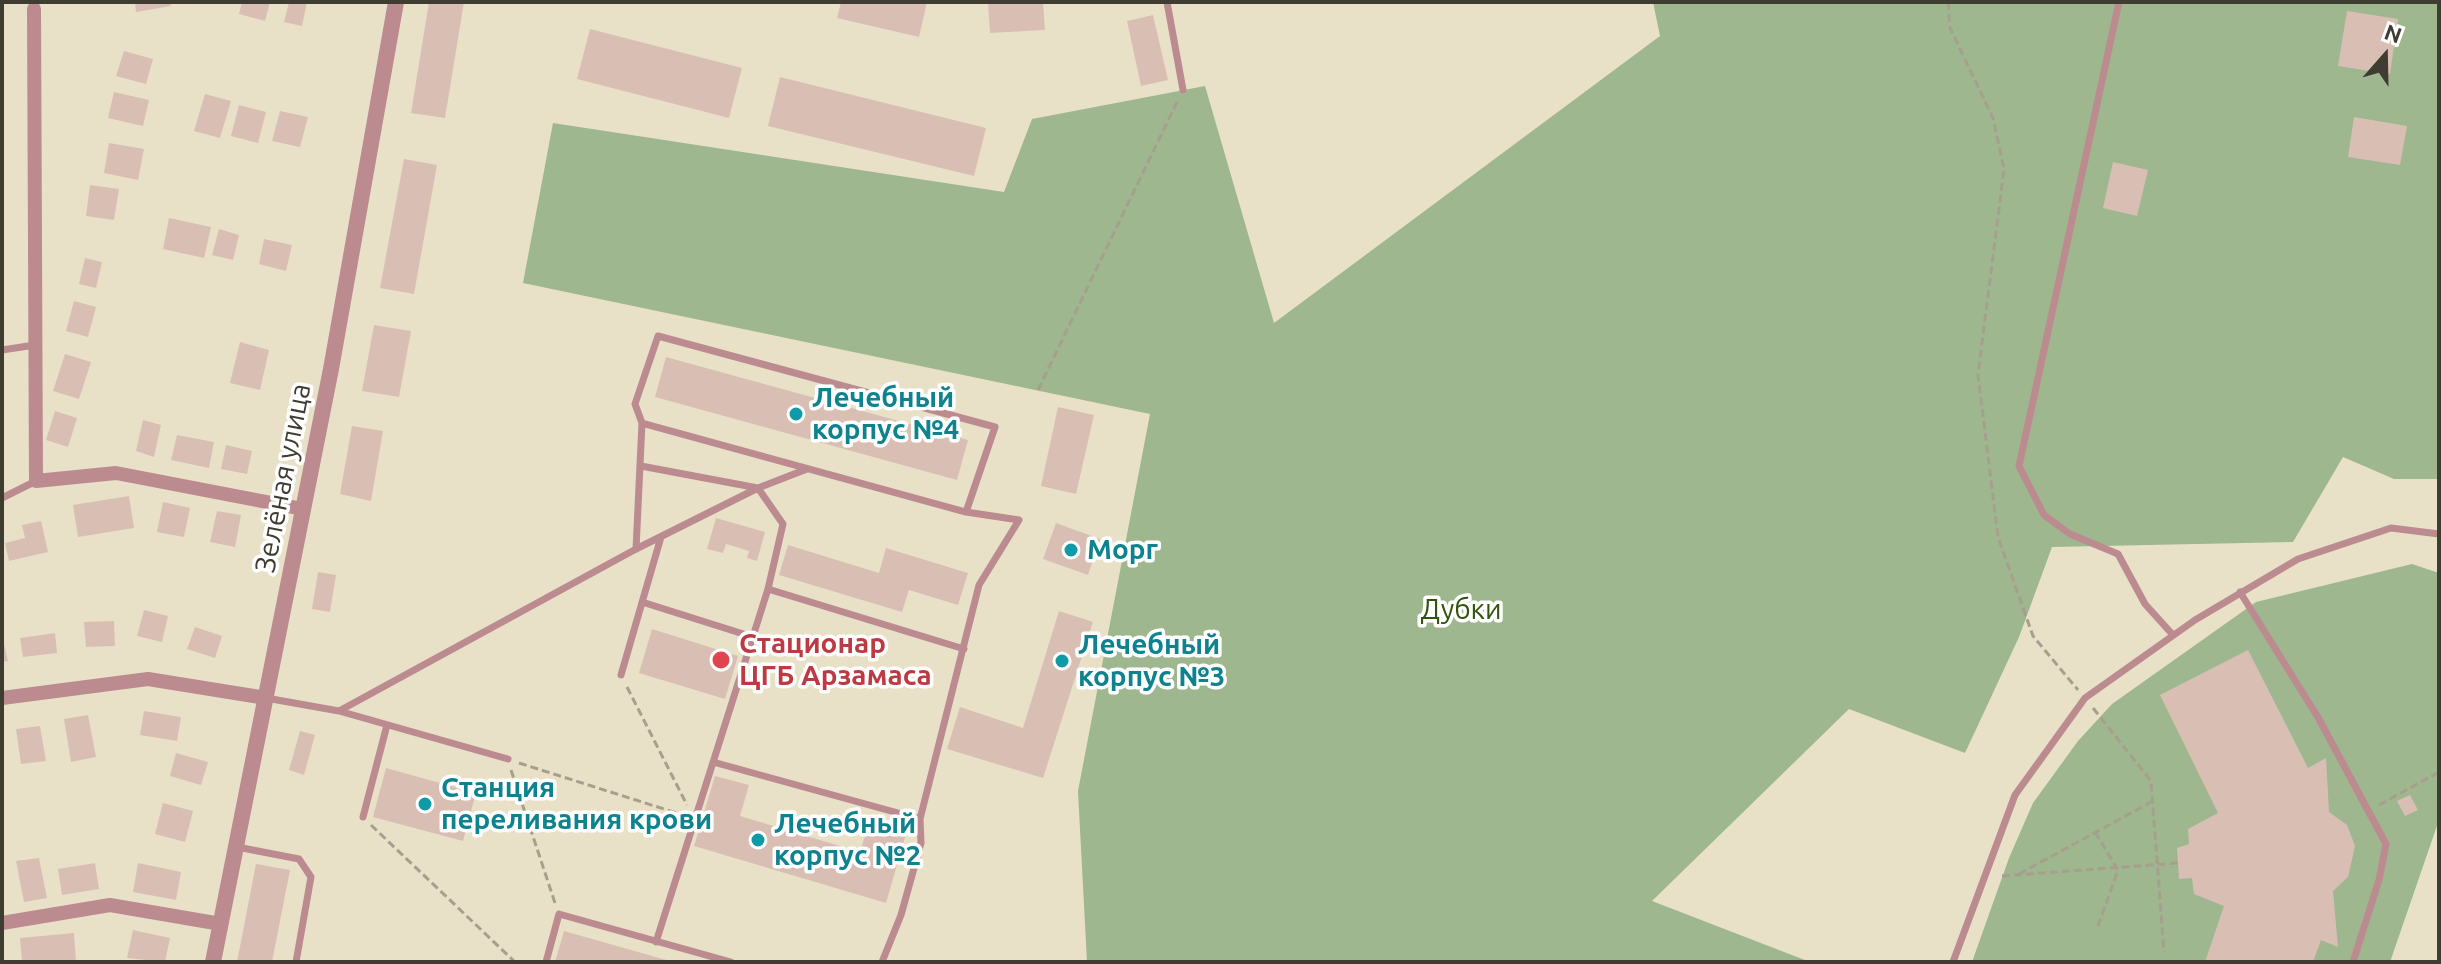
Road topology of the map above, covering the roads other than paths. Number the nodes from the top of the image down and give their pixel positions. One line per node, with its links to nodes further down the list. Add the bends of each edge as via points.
1 (396, 2): 14 (street, Зелёная улица)
2 (1167, 2): 5 (lane)
3 (2119, 2): 22 (lane, via 2019,466 2044,515 2070,534 2118,554 2145,604)
4 (34, 9): 6 (street)
5 (1183, 90)
6 (35, 345): 7 (lane); 11 (street)
7 (2, 350)
8 (642, 423): 9 (lane); 10 (lane); 15 (lane, via 635,404 658,336 995,427)
9 (641, 466): 12 (lane); 18 (lane)
10 (808, 468): 12 (lane); 15 (lane)
11 (36, 481): 13 (lane); 14 (street, via 116,473)
12 (758, 488): 17 (lane); 19 (lane, via 783,524)
13 (2, 498)
14 (303, 509): 27 (street, Зелёная улица)
15 (966, 512): 24 (lane, via 1019,520 979,585)
16 (2439, 534): 20 (lane, via 2391,528 2298,559)
17 (661, 537): 18 (lane); 21 (lane)
18 (636, 549): 28 (lane)
19 (768, 589): 23 (lane); 24 (lane)
20 (2240, 592): 22 (lane); 44 (lane, via 2319,719 2386,844)
21 (642, 602): 23 (lane); 25 (lane)
22 (2173, 635): 43 (lane, via 2085,698 2015,795)
23 (753, 637): 31 (lane)
24 (964, 649): 33 (lane)
25 (621, 675)
26 (2, 698): 27 (street, via 148,679)
27 (266, 698): 28 (lane); 34 (street, Зелёная улица)
28 (339, 711): 29 (lane)
29 (387, 725): 30 (lane); 32 (lane)
30 (508, 759)
31 (713, 762): 33 (lane); 37 (lane)
32 (363, 817)
33 (920, 819): 42 (lane, via 921,843)
34 (237, 847): 36 (street, Зелёная улица); 39 (lane, via 299,859 311,877)
35 (2, 923): 36 (street, via 110,905)
36 (221, 924): 38 (street, Зелёная улица)
37 (656, 942): 40 (lane, via 559,914); 41 (lane)
38 (213, 962)
39 (296, 962)
40 (546, 962)
41 (731, 962)
42 (882, 962)
43 (1953, 962)
44 (2353, 962)

